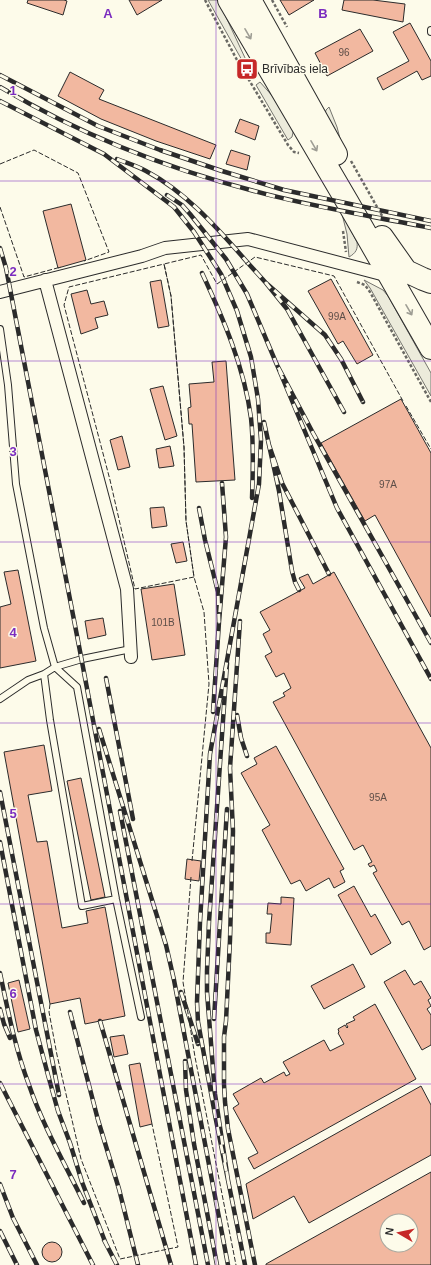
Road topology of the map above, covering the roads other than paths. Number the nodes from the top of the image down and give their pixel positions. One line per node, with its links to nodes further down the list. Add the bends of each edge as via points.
1 (229, 0): 3 (highway, one-way to 3, via 348,203)
2 (250, 0): 3 (highway, via 386,244)
3 (398, 273): 4 (street, via 348,266 248,239 165,248); 5 (highway); 7 (highway, via 407,285); 9 (highway, one-way to 9)
4 (45, 280): 6 (street); 10 (street, via 128,588)
5 (431, 282)
6 (0, 292)
7 (431, 295)
8 (0, 329): 11 (lane, via 8,386 16,484 44,628)
9 (431, 348)
10 (131, 653): 11 (lane, via 82,659)
11 (55, 667): 12 (lane); 14 (lane, via 76,686)
12 (44, 674): 13 (lane, via 28,680); 14 (lane, via 82,906)
13 (0, 699)
14 (116, 899): 15 (lane)
15 (140, 1017)

